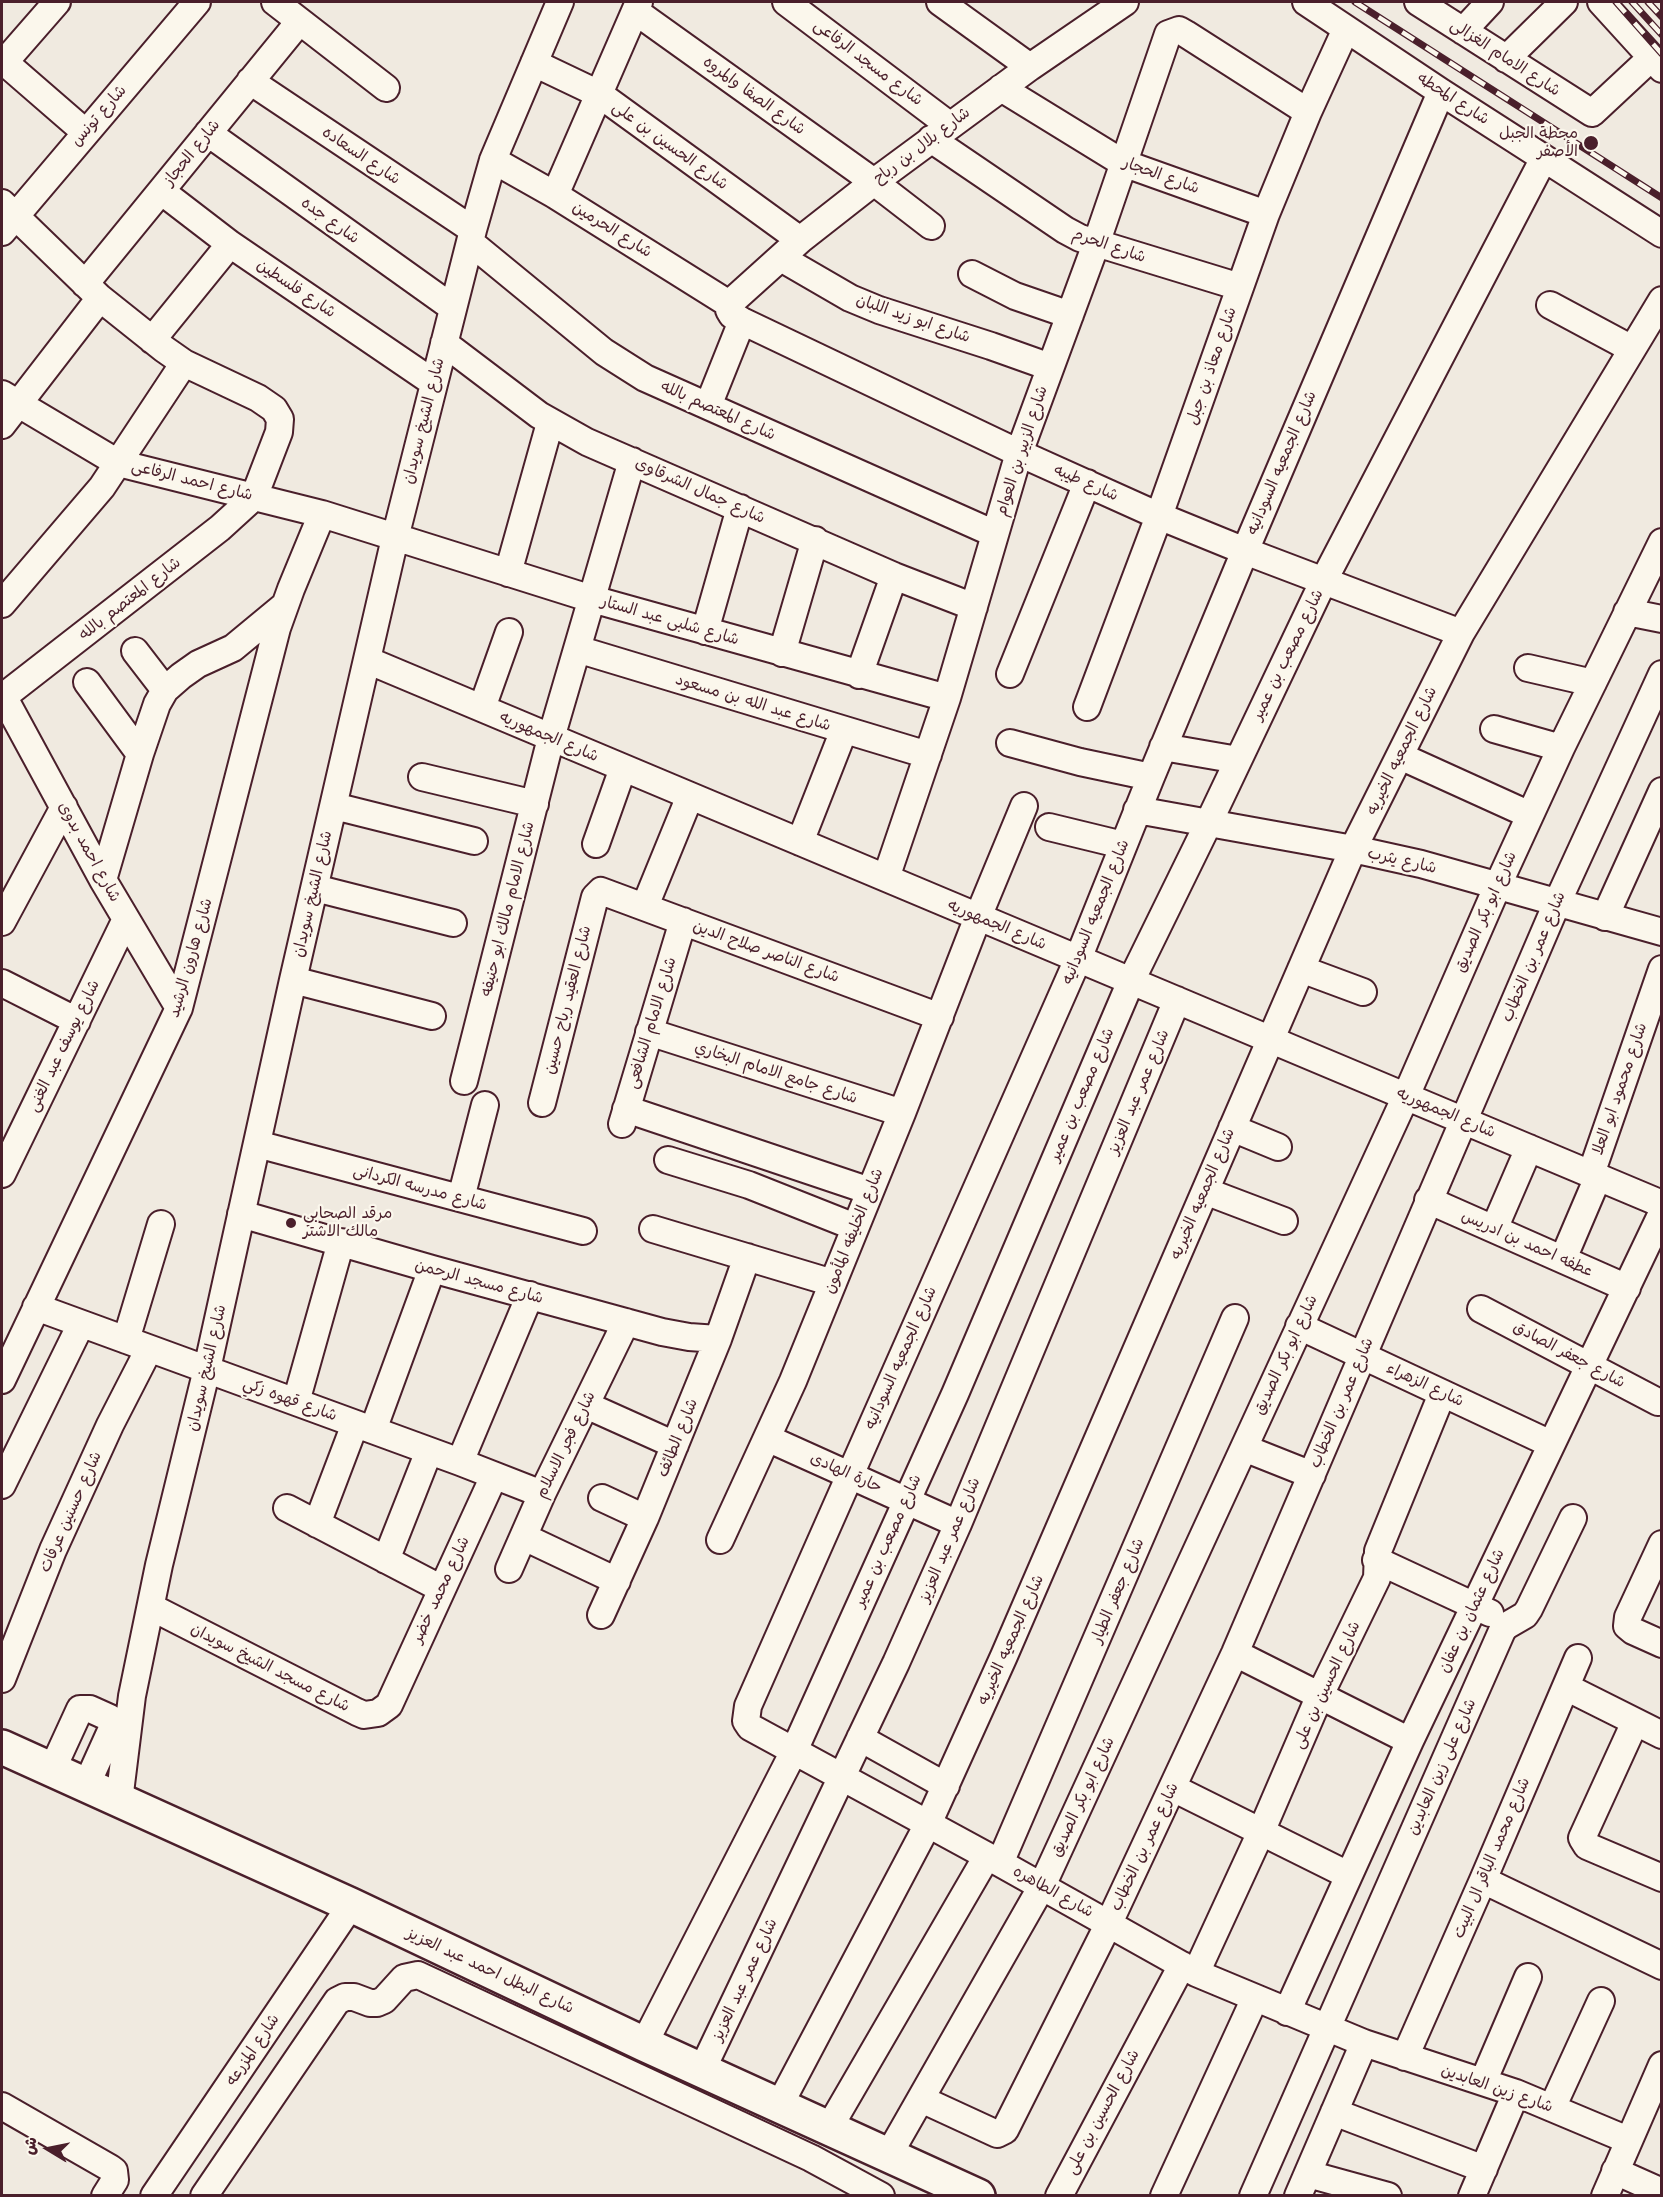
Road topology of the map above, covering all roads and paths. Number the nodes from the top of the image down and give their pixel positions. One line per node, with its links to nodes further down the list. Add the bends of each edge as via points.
1 (57, 2): 19 (street)
2 (197, 2): 29 (street, شارع تونس)
3 (275, 2): 15 (street)
4 (560, 2): 20 (street, شارع الشيخ سويدان)
5 (786, 2): 14 (street, شارع مسجد الرفاعى)
6 (940, 2): 22 (street)
7 (1306, 2): 16 (street, شارع المحطه)
8 (1418, 2): 17 (street, شارع الامام الغزالى)
9 (1490, 2): 17 (street)
10 (1564, 2): 18 (street)
11 (1601, 2): 21 (street)
12 (1114, 4): 22 (street, شارع بلال بن رباح)
13 (637, 6): 27 (street); 35 (street, شارع الصفا والمروه)
14 (817, 10): 30 (street, شارع مسجد الرفاعى)
15 (299, 22): 23 (street, شارع الحجاز); 24 (street)
16 (1346, 29): 26 (street, شارع المحطه); 28 (street, شارع معاذ بن جبل)
17 (1463, 31): 18 (street, شارع الامام الغزالى)
18 (1506, 58): 21 (street, شارع الامام الغزالى, via 1592,113)
19 (2, 62): 29 (street)
20 (534, 63): 27 (street, شارع الحسين بن على); 33 (street, شارع الشيخ سويدان)
21 (1656, 63)
22 (1030, 67): 25 (street, شارع بلال بن رباح)
23 (250, 81): 31 (street, شارع الحجاز); 42 (street, شارع السعاده)
24 (386, 88)
25 (1001, 88): 30 (street, شارع بلال بن رباح); 34 (street, شارع الحجار)
26 (1441, 92): 32 (street, شارع المحطه); 77 (street, شارع الجمعيه السودانيه)
27 (599, 94): 37 (street); 43 (street, شارع الحسين بن على)
28 (1308, 112): 34 (street, شارع الزبير بن العوام, via 1186,34 1173,31 1165,39); 38 (street, شارع معاذ بن جبل)
29 (85, 132): 39 (street, شارع تونس)
30 (940, 132): 35 (street, شارع بلال بن رباح); 45 (street, شارع الحرم, via 1065,230)
31 (208, 133): 36 (street, شارع الحجاز); 52 (street, شارع جده)
32 (1544, 158): 41 (street, شارع المحطه); 80 (street, شارع مصعب بن عمير)
33 (493, 160): 37 (street, شارع الحرمين); 42 (street, شارع الشيخ سويدان)
34 (1123, 163): 38 (street, شارع الحجار); 45 (street, شارع الزبير بن العوام)
35 (874, 182): 40 (street, شارع الصفا والمروه); 43 (street, شارع بلال بن رباح)
36 (161, 191): 44 (street, شارع فلسطين); 49 (street, شارع الحجاز)
37 (555, 195): 53 (street, شارع الحرمين)
38 (1266, 214): 48 (street, شارع معاذ بن جبل)
39 (6, 217): 49 (street)
40 (931, 226)
41 (1662, 234)
42 (471, 236): 52 (street, شارع الشيخ سويدان); 62 (street, شارع المعتصم بالله, via 622,365)
43 (800, 240): 46 (street, شارع بلال بن رباح)
44 (230, 244): 55 (street); 60 (street, شارع فلسطين)
45 (1096, 244): 48 (street, شارع الحرم); 54 (street, شارع الزبير بن العوام)
46 (781, 258): 53 (street, شارع بلال بن رباح); 59 (street, شارع ابو زيد اللبان, via 879,310)
47 (972, 274): 54 (street, via 1015,296)
48 (1240, 287): 72 (street, شارع معاذ بن جبل)
49 (92, 291): 55 (street); 61 (street, شارع الحجاز)
50 (1662, 300): 57 (street, شارع الجمعيه الخيريه)
51 (1550, 305): 57 (street)
52 (453, 308): 56 (street, شارع الشيخ سويدان)
53 (736, 313): 62 (street); 65 (street, شارع طيبه)
54 (1070, 315): 59 (street, شارع الزبير بن العوام)
55 (152, 340): 58 (street)
56 (444, 343): 60 (street, شارع الشيخ سويدان); 63 (street, شارع جمال الشرقاوى)
57 (1632, 350): 89 (street, شارع الجمعيه الخيريه)
58 (184, 363): 67 (street); 69 (street, via 258,398 274,409 280,419 279,432)
59 (1050, 367): 65 (street, شارع الزبير بن العوام)
60 (434, 383): 74 (street, شارع الشيخ سويدان)
61 (9, 399): 64 (street, شارع الحجاز); 67 (street, شارع احمد الرفاعى)
62 (708, 406): 73 (street, شارع المعتصم بالله)
63 (550, 423): 66 (street, شارع جمال الشرقاوى); 78 (street)
64 (2, 425)
65 (1019, 453): 68 (street, شارع طيبه); 73 (street, شارع الزبير بن العوام)
66 (632, 461): 70 (street, شارع جمال الشرقاوى); 81 (street, شارع الامام مالك ابو حنيفه)
67 (118, 463): 69 (street, شارع احمد الرفاعى); 82 (street)
68 (1087, 483): 72 (street, شارع طيبه); 95 (street)
69 (254, 497): 71 (street, شارع احمد الرفاعى); 102 (street, شارع المعتصم بالله)
70 (740, 508): 75 (street, شارع جمال الشرقاوى); 87 (street)
71 (322, 514): 74 (street, شارع احمد الرفاعى); 83 (street, شارع هارون الرشيد)
72 (1159, 516): 77 (street, شارع طيبه); 103 (street, شارع معاذ بن جبل)
73 (995, 534): 84 (street, شارع الزبير بن العوام)
74 (395, 538): 78 (street, شارع شلبى عبد الستار); 93 (street, شارع الشيخ سويدان)
75 (814, 540): 79 (street, شارع جمال الشرقاوى); 92 (street)
76 (1662, 542): 85 (street, شارع ابو بكر الصديق)
77 (1245, 551): 80 (street, شارع طيبه); 110 (street, شارع الجمعيه السودانيه)
78 (508, 573): 81 (street, شارع شلبى عبد الستار)
79 (894, 576): 84 (street, شارع جمال الشرقاوى); 97 (street)
80 (1324, 580): 89 (street, شارع طيبه); 115 (street, شارع مصعب بن عمير)
81 (592, 599): 87 (street, شارع شلبى عبد الستار); 90 (street, شارع الامام مالك ابو حنيفه)
82 (2, 604)
83 (285, 605): 100 (street, via 233,648 198,664); 156 (street, شارع هارون الرشيد)
84 (974, 607): 101 (street, شارع الزبير بن العوام)
85 (1627, 612): 86 (street); 99 (street, شارع ابو بكر الصديق)
86 (1662, 619)
87 (705, 631): 92 (street, شارع شلبى عبد الستار)
88 (508, 632): 104 (street)
89 (1461, 633): 114 (street, شارع الجمعيه الخيريه)
90 (577, 649): 106 (street, شارع عبد الله بن مسعود); 108 (street, شارع الامام مالك ابو حنيفه)
91 (135, 651): 100 (street)
92 (782, 653): 97 (street, شارع شلبى عبد الستار)
93 (367, 660): 104 (street, شارع الجمهوريه); 122 (street, شارع الشيخ سويدان)
94 (1528, 668): 99 (street)
95 (1010, 674)
96 (1662, 674): 139 (street, شارع عمر بن الخطاب)
97 (859, 675): 101 (street, شارع شلبى عبد الستار)
98 (87, 682): 112 (street)
99 (1593, 683): 111 (street, شارع ابو بكر الصديق)
100 (165, 690): 112 (street)
101 (947, 698): 113 (street, شارع الزبير بن العوام)
102 (6, 702): 107 (street); 124 (street, شارع احمد بدوى)
103 (1087, 707)
104 (482, 708): 108 (street, شارع الجمهوريه)
105 (1494, 729): 111 (street)
106 (844, 730): 113 (street, شارع عبد الله بن مسعود); 130 (street)
107 (2, 738)
108 (551, 738): 116 (street, شارع الجمهوريه); 121 (street, شارع الامام مالك ابو حنيفه)
109 (1010, 743): 118 (street)
110 (1163, 747): 115 (street); 118 (street, شارع الجمعيه السودانيه)
111 (1561, 748): 126 (street, شارع ابو بكر الصديق)
112 (140, 754): 135 (street)
113 (928, 755): 134 (street, شارع الزبير بن العوام)
114 (1400, 756): 126 (street); 133 (street, شارع الجمعيه الخيريه)
115 (1238, 760): 127 (street, شارع مصعب بن عمير)
116 (623, 768): 120 (street, شارع الجمهوريه); 131 (street)
117 (422, 777): 121 (street)
118 (1151, 777): 125 (street, شارع الجمعيه السودانيه)
119 (1662, 791): 142 (street)
120 (690, 796): 130 (street, شارع الجمهوريه); 140 (street)
121 (535, 804): 162 (street, شارع الامام مالك ابو حنيفه)
122 (334, 806): 129 (street); 137 (street, شارع الشيخ سويدان)
123 (1024, 806): 141 (street, شارع الخليفه المأمون)
124 (64, 807): 135 (street, شارع احمد بدوى); 145 (street)
125 (1137, 810): 127 (street, شارع يثرب); 132 (street, شارع الجمعيه السودانيه)
126 (1530, 815): 136 (street, شارع ابو بكر الصديق)
127 (1208, 824): 133 (street, شارع يثرب); 152 (street, شارع مصعب بن عمير)
128 (1049, 827): 132 (street)
129 (474, 840)
130 (800, 842): 134 (street, شارع الجمهوريه)
131 (596, 844)
132 (1123, 845): 148 (street, شارع الجمعيه السودانيه)
133 (1353, 849): 136 (street, شارع يثرب); 149 (street, شارع الجمعيه الخيريه)
134 (886, 878): 141 (street, شارع الجمهوريه)
135 (104, 880): 143 (street, شارع احمد بدوى)
136 (1498, 885): 139 (street, شارع يثرب); 163 (street, شارع ابو بكر الصديق)
137 (315, 888): 146 (street); 151 (street, شارع الشيخ سويدان)
138 (595, 897): 140 (street, شارع الناصر صلاح الدين, via 605,892); 164 (street, شارع العقيد رباح حسين)
139 (1557, 903): 142 (street, شارع يثرب); 167 (street, شارع عمر بن الخطاب)
140 (645, 906): 144 (street, شارع الناصر صلاح الدين)
141 (978, 917): 148 (street, شارع الجمهوريه); 158 (street, شارع الخليفه المأمون)
142 (1605, 917): 147 (street, شارع يثرب)
143 (126, 919): 156 (street, شارع احمد بدوى); 159 (street, شارع يوسف عبد الغنى)
144 (683, 921): 158 (street, شارع الناصر صلاح الدين); 160 (street, شارع الامام الشافعى)
145 (2, 922)
146 (453, 923)
147 (1662, 932)
148 (1078, 959): 152 (street, شارع الجمهوريه); 218 (street, شارع الجمعيه السودانيه)
149 (1301, 969): 154 (street); 161 (street, شارع الجمعيه الخيريه)
150 (1662, 969): 174 (street, شارع محمود ابو العلا)
151 (293, 980): 157 (street); 169 (street, شارع الشيخ سويدان)
152 (1131, 981): 155 (street, شارع الجمهوريه); 224 (street, شارع مصعب بن عمير)
153 (2, 983): 159 (street)
154 (1363, 992)
155 (1177, 1000): 161 (street, شارع الجمهوريه); 229 (street, شارع عمر عبد العزيز)
156 (179, 1008): 195 (street, شارع هارون الرشيد)
157 (432, 1016)
158 (940, 1017): 166 (street, شارع الخليفه المأمون)
159 (77, 1021): 173 (street, شارع يوسف عبد الغنى)
160 (649, 1032): 166 (street, شارع جامع الامام البخاري); 175 (street, شارع الامام الشافعى, via 624,1117)
161 (1270, 1039): 163 (street, شارع الجمهوريه); 168 (street, شارع الجمعيه الخيريه)
162 (464, 1081)
163 (1406, 1096): 167 (street, شارع الجمهوريه); 200 (street, شارع ابو بكر الصديق)
164 (542, 1102)
165 (485, 1106): 177 (street)
166 (902, 1113): 175 (street, شارع الخليفه المأمون)
167 (1464, 1121): 171 (street, شارع الجمهوريه); 178 (street, شارع عمر بن الخطاب)
168 (1232, 1128): 170 (street); 176 (street, شارع الجمعيه الخيريه)
169 (257, 1144): 177 (street, شارع مدرسه الكردانى); 181 (street, شارع الشيخ سويدان)
170 (1278, 1147)
171 (1529, 1148): 174 (street, شارع الجمهوريه); 186 (street)
172 (668, 1160): 184 (street, via 749,1185)
173 (2, 1174)
174 (1594, 1175): 179 (street, شارع الجمهوريه); 190 (street, شارع محمود ابو العلا)
175 (870, 1191): 184 (street, شارع الخليفه المأمون)
176 (1205, 1191): 182 (street); 258 (street, شارع الجمعيه الخيريه)
177 (461, 1198): 187 (street, شارع مدرسه الكردانى)
178 (1428, 1200): 186 (street, عطفه احمد بن ادريس); 203 (street, شارع عمر بن الخطاب)
179 (1662, 1203)
180 (1662, 1213): 193 (street, شارع عثمان بن عفان)
181 (242, 1214): 188 (street, شارع مسجد الرحمن); 205 (street, شارع الشيخ سويدان)
182 (1284, 1221)
183 (161, 1224): 202 (street, شارع حسنين عرفات)
184 (855, 1227): 192 (street, شارع الخليفه المأمون)
185 (653, 1229): 189 (street)
186 (1494, 1229): 190 (street, عطفه احمد بن ادريس)
187 (583, 1231)
188 (341, 1242): 191 (street, شارع مسجد الرحمن); 208 (street)
189 (747, 1257): 192 (street); 201 (street, شارع الطائف)
190 (1563, 1259): 193 (street, عطفه احمد بن ادريس)
191 (432, 1269): 194 (street, شارع مسجد الرحمن); 211 (street)
192 (833, 1283): 212 (street, شارع الخليفه المأمون)
193 (1627, 1288): 204 (street, شارع عثمان بن عفان)
194 (530, 1295): 198 (street, شارع مسجد الرحمن); 217 (street)
195 (36, 1307): 199 (street, شارع قهوه زكي); 206 (street, شارع هارون الرشيد)
196 (1481, 1309): 204 (street, شارع جعفر الصادق)
197 (1236, 1318): 264 (street, شارع جعفر الطيار)
198 (626, 1322): 201 (street, شارع مسجد الرحمن, via 689,1337); 210 (street, شارع فجر الاسلام)
199 (81, 1324): 202 (street, شارع قهوه زكي); 221 (street)
200 (1299, 1326): 203 (street, شارع الزهراء); 215 (street, شارع ابو بكر الصديق)
201 (718, 1339): 214 (street, شارع الطائف)
202 (138, 1344): 205 (street, شارع قهوه زكي); 245 (street, شارع حسنين عرفات, via 110,1425)
203 (1362, 1356): 207 (street, شارع الزهراء); 219 (street, شارع عمر بن الخطاب)
204 (1590, 1366): 209 (street, شارع جعفر الصادق); 213 (street, شارع عثمان بن عفان)
205 (207, 1369): 208 (street, شارع قهوه زكي); 239 (street, شارع الشيخ سويدان)
206 (2, 1380)
207 (1442, 1394): 213 (street, شارع الزهراء); 234 (street, شارع الحسين بن على)
208 (297, 1402): 211 (street, شارع قهوه زكي)
209 (1658, 1402)
210 (586, 1405): 214 (street); 222 (street, شارع فجر الاسلام)
211 (364, 1427): 216 (street, شارع قهوه زكي); 228 (street)
212 (767, 1438): 218 (street, حارة الهادى); 231 (street, شارع الخليفه المأمون)
213 (1551, 1444): 238 (street, شارع عثمان بن عفان)
214 (675, 1445): 226 (street, شارع الطائف)
215 (1244, 1448): 219 (street); 268 (street, شارع ابو بكر الصديق)
216 (429, 1451): 217 (street, شارع قهوه زكي); 233 (street)
217 (460, 1462): 220 (street, شارع قهوه زكي)
218 (849, 1475): 224 (street, حارة الهادى); 250 (street, شارع الجمعيه السودانيه, via 748,1706 746,1721)
219 (1312, 1475): 243 (street, شارع عمر بن الخطاب)
220 (494, 1476): 222 (street, شارع قهوه زكي); 237 (street, شارع محمد خضر)
221 (2, 1485)
222 (542, 1494): 230 (street, شارع فجر الاسلام)
223 (602, 1498): 226 (street)
224 (907, 1501): 229 (street, حارة الهادى); 255 (street, شارع مصعب بن عمير)
225 (286, 1508): 228 (street)
226 (645, 1518): 236 (street, شارع الطائف)
227 (1573, 1518): 241 (street, شارع على زين العابدين, via 1529,1609)
228 (316, 1524): 233 (street)
229 (958, 1524): 252 (street, شارع عمر عبد العزيز)
230 (524, 1537): 235 (street, شارع فجر الاسلام); 236 (street)
231 (720, 1540)
232 (1662, 1544): 242 (street, via 1627,1626)
233 (386, 1560): 237 (street)
234 (1376, 1560): 238 (street); 247 (street, شارع الحسين بن على, via 1377,1578)
235 (509, 1569)
236 (617, 1581): 240 (street, شارع الطائف)
237 (442, 1589): 248 (street, شارع محمد خضر)
238 (1474, 1606): 241 (street); 253 (street, شارع عثمان بن عفان)
239 (151, 1607): 248 (street, شارع مسجد الشيخ سويدان, via 363,1715 378,1713); 261 (street, شارع الشيخ سويدان, via 132,1696)
240 (601, 1615)
241 (1512, 1623): 277 (street, شارع على زين العابدين, via 1502,1630)
242 (1662, 1644)
243 (1235, 1653): 247 (street); 260 (street, شارع عمر بن الخطاب)
244 (1578, 1658): 246 (street, شارع محمد الباقر ال البيت)
245 (4, 1668)
246 (1566, 1687): 249 (street); 267 (street, شارع محمد الباقر ال البيت)
247 (1320, 1695): 253 (street); 263 (street, شارع الحسين بن على)
248 (389, 1705)
249 (1635, 1722): 251 (street); 266 (street, via 1582,1838 1587,1846)
250 (750, 1727): 255 (street, شارع الطاهره)
251 (1662, 1735)
252 (860, 1738): 257 (street, شارع عمر عبد العزيز); 258 (street)
253 (1410, 1741): 265 (street, شارع عثمان بن عفان)
254 (2, 1748): 256 (main road, شارع البطل احمد عبد العزيز)
255 (794, 1751): 257 (street, شارع الطاهره); 279 (street, شارع مصعب بن عمير)
256 (52, 1770): 259 (main road, شارع البطل احمد عبد العزيز); 259 (street, via 80,1709 110,1718 114,1724)
257 (842, 1777): 262 (street, شارع الطاهره); 282 (street, شارع عمر عبد العزيز)
258 (946, 1785): 262 (street, شارع الجمعيه الخيريه)
259 (86, 1786): 261 (main road, شارع البطل احمد عبد العزيز)
260 (1173, 1788): 263 (street); 270 (street, شارع عمر بن الخطاب)
261 (119, 1801): 269 (main road, شارع البطل احمد عبد العزيز)
262 (928, 1824): 264 (street, شارع الطاهره); 287 (street, شارع الجمعيه الخيريه)
263 (1261, 1832): 265 (street); 272 (street, شارع الحسين بن على)
264 (993, 1859): 268 (street, شارع الطاهره); 290 (street, شارع جعفر الطيار)
265 (1348, 1875): 276 (street, شارع عثمان بن عفان)
266 (1662, 1878)
267 (1483, 1880): 271 (street); 280 (street, شارع محمد الباقر ال البيت)
268 (1042, 1886): 270 (street, شارع الطاهره); 285 (street, شارع ابو بكر الصديق)
269 (351, 1905): 279 (main road, شارع البطل احمد عبد العزيز); 298 (street, شارع المزرعه)
270 (1109, 1923): 272 (street, شارع الطاهره); 285 (street, شارع عمر بن الخطاب, via 1002,2133)
271 (1662, 1966)
272 (1189, 1969): 274 (street, شارع الطاهره); 302 (street, شارع الحسين بن على)
273 (1528, 1977): 283 (street)
274 (1255, 1998): 276 (street, شارع الطاهره); 303 (street)
275 (1601, 2001): 288 (street)
276 (1287, 2012): 277 (street, شارع الطاهره)
277 (1328, 2028): 278 (street, شارع الطاهره); 304 (street, شارع على زين العابدين)
278 (1364, 2043): 280 (street, شارع زين العابدين); 289 (street)
279 (644, 2044): 282 (main road, شارع البطل احمد عبد العزيز)
280 (1405, 2057): 283 (street, شارع زين العابدين)
281 (1662, 2065): 291 (street)
282 (702, 2070): 287 (main road, شارع البطل احمد عبد العزيز)
283 (1483, 2082): 284 (street, شارع زين العابدين)
284 (1516, 2093): 288 (street, شارع زين العابدين); 293 (street)
285 (921, 2098): 292 (street, شارع ابو بكر الصديق)
286 (2, 2106): 297 (street, via 110,2168 115,2180)
287 (779, 2106): 290 (main road, شارع البطل احمد عبد العزيز)
288 (1552, 2108): 291 (street, شارع زين العابدين)
289 (1334, 2112): 293 (street); 295 (street)
290 (829, 2128): 292 (main road, شارع البطل احمد عبد العزيز)
291 (1628, 2140): 294 (street)
292 (888, 2156): 301 (main road, شارع البطل احمد عبد العزيز)
293 (1484, 2169): 306 (street)
294 (1615, 2171): 296 (street); 307 (street)
295 (1303, 2185): 305 (street)
296 (1662, 2192)
297 (105, 2196)
298 (154, 2196)
299 (204, 2196): 300 (street, via 336,2001 354,1996 377,2003 404,1978 418,1975 812,2158)
300 (881, 2196)
301 (978, 2196)
302 (1059, 2196)
303 (1164, 2196)
304 (1253, 2196)
305 (1388, 2196)
306 (1472, 2196)
307 (1605, 2196)

